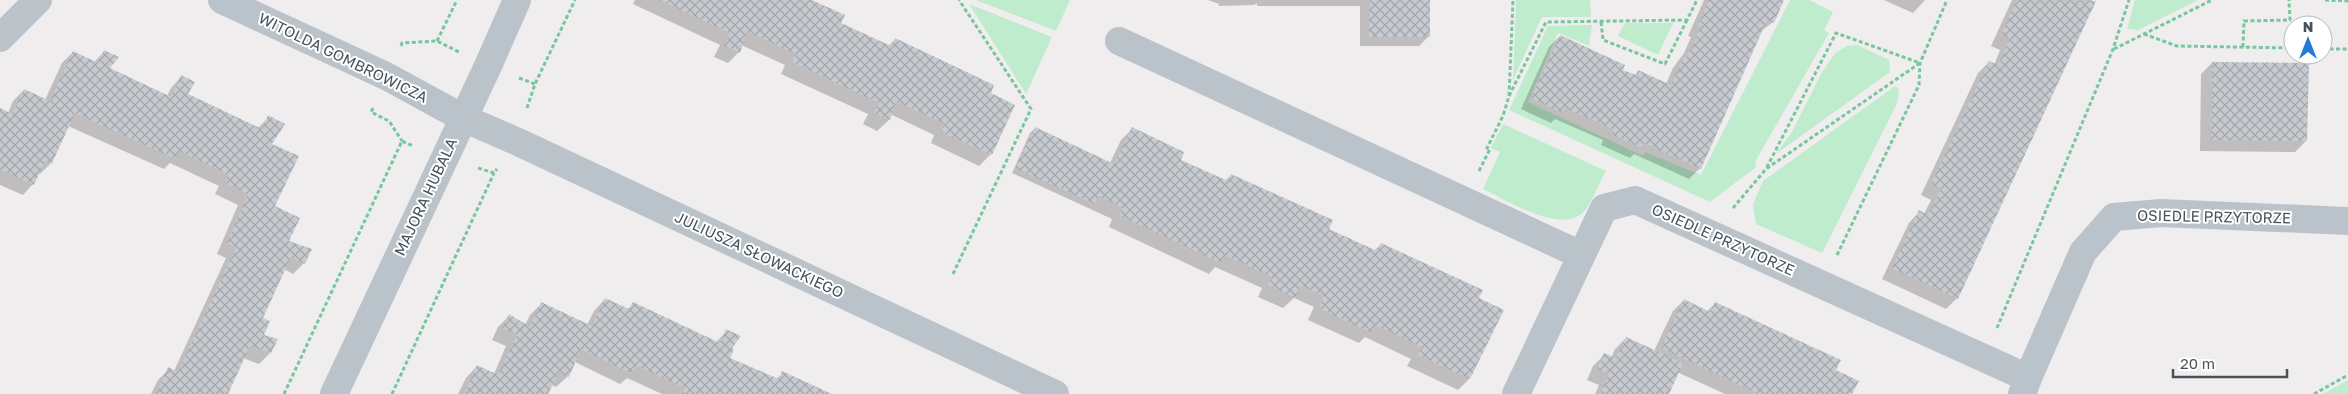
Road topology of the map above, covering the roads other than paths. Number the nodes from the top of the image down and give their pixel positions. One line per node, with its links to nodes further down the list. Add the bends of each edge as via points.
1 (38, 0): 4 (street)
2 (222, 0): 6 (street, WITOLDA GOMBROWICZA, via 386,76)
3 (517, 0): 6 (street, MAJORA HUBALA)
4 (0, 38)
5 (1119, 41): 8 (street)
6 (463, 118): 10 (street, MAJORA HUBALA); 11 (street, JULIUSZA SŁOWACKIEGO)
7 (2348, 221): 9 (street, OSIEDLE PRZYTORZE, via 2161,214 2114,217 2083,252)
8 (1580, 255): 9 (street, OSIEDLE PRZYTORZE, via 1604,208 1635,200); 12 (street, OSIEDLE PRZYTORZE)
9 (2025, 386)
10 (334, 394)
11 (1055, 394)
12 (1516, 394)

